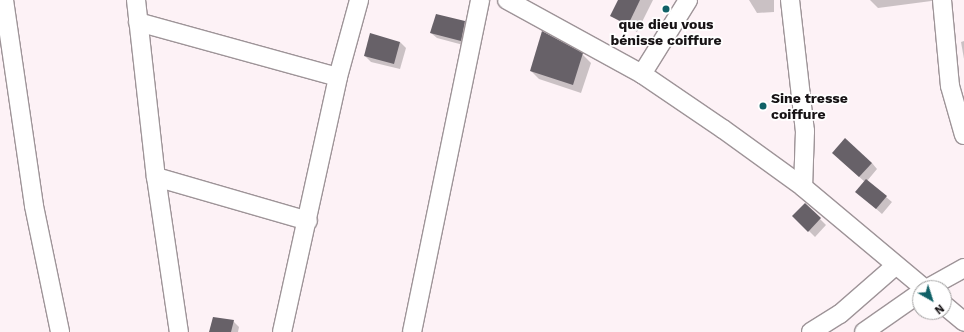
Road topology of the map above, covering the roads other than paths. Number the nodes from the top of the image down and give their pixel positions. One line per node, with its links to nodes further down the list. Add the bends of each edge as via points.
1 (4, 0): 23 (street, via 34,206)
2 (136, 0): 9 (street)
3 (359, 0): 11 (street)
4 (480, 0): 26 (street)
5 (507, 0): 10 (street)
6 (688, 0): 10 (street)
7 (790, 0): 14 (street, via 806,131)
8 (942, 0): 12 (street, via 950,86)
9 (138, 22): 11 (street); 13 (street)
10 (642, 74): 14 (street)
11 (338, 77): 15 (street)
12 (964, 135)
13 (156, 177): 15 (street); 24 (street)
14 (803, 187): 16 (street)
15 (308, 221): 25 (street)
16 (895, 266): 18 (street); 27 (street, via 840,314)
17 (964, 268): 19 (street)
18 (913, 280)
19 (942, 280)
20 (912, 299): 28 (street)
21 (952, 312): 22 (street)
22 (964, 322)
23 (60, 332)
24 (179, 332)
25 (282, 332)
26 (412, 332)
27 (811, 332)
28 (864, 332)

